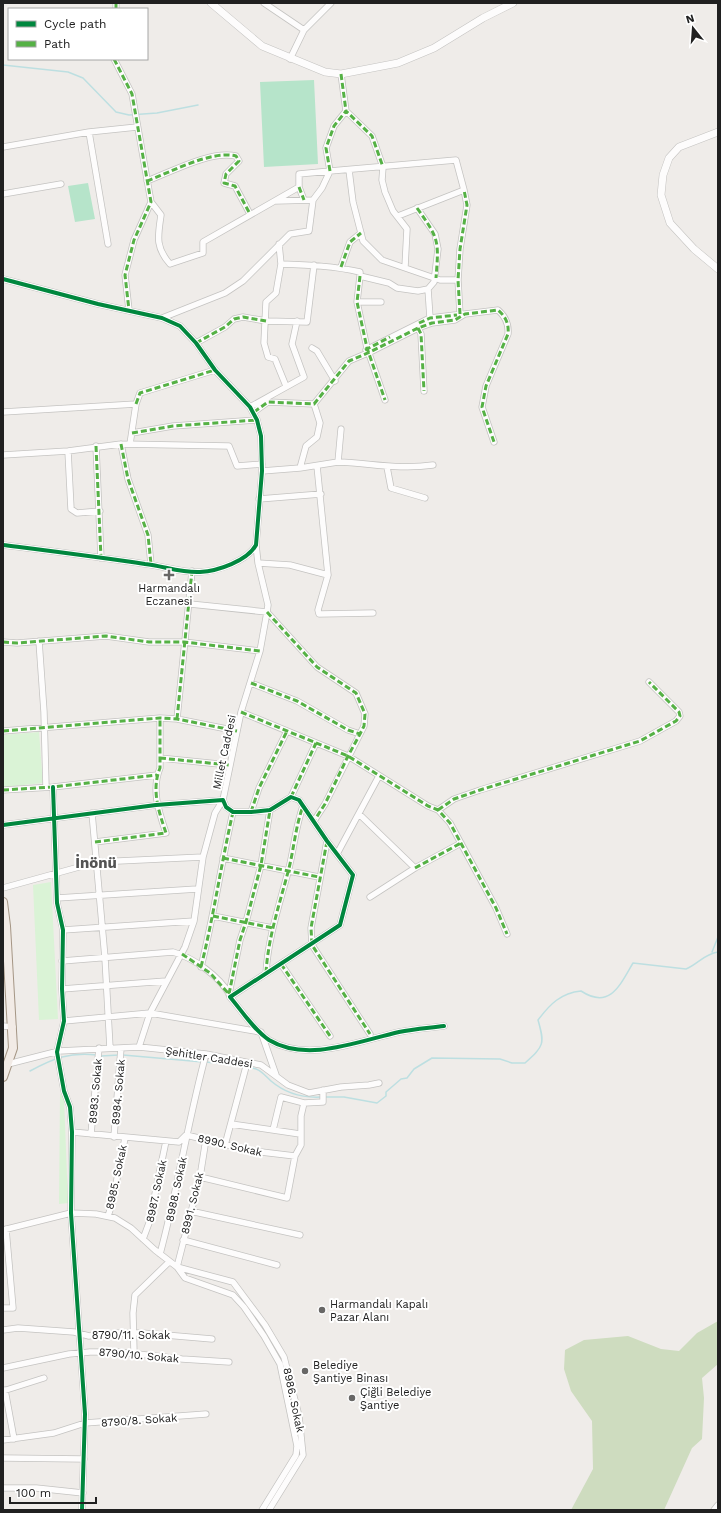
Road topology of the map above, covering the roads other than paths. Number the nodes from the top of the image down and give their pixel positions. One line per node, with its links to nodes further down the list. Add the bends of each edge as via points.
1 (211, 3): 6 (street, via 262,46)
2 (264, 3): 5 (street)
3 (331, 3): 5 (street)
4 (513, 3): 8 (street, via 434,48 398,63)
5 (304, 30): 6 (street)
6 (290, 59): 8 (street, via 325,72)
7 (115, 60): 10 (street, via 132,94)
8 (342, 74): 9 (street)
9 (346, 111): 14 (street, via 372,136); 16 (street, via 334,126 326,148)
10 (136, 124): 11 (street); 17 (street)
11 (89, 132): 13 (street); 30 (street)
12 (718, 132): 36 (street, via 679,147 669,158 663,175 662,194 670,224)
13 (3, 146)
14 (383, 167): 15 (street); 20 (street, via 456,160); 28 (street, via 382,180 385,192 393,211)
15 (349, 170): 16 (street); 29 (street)
16 (330, 171): 19 (street, via 299,174); 24 (street)
17 (147, 181): 25 (street); 27 (street, via 211,156 236,156 239,161 226,174 224,183 235,186)
18 (61, 184): 21 (street)
19 (299, 187): 22 (street); 23 (street)
20 (464, 190): 26 (street); 40 (street, via 467,205)
21 (3, 194)
22 (275, 200): 23 (street); 27 (street)
23 (304, 200): 24 (street)
24 (313, 200): 31 (street, via 308,231 290,234)
25 (151, 202): 27 (street, via 161,215 157,240 162,255 170,264 203,253 204,242); 44 (street, via 134,240 125,274)
26 (417, 208): 28 (street); 38 (street, via 435,234 438,249)
27 (250, 214)
28 (398, 216): 34 (street, via 407,228)
29 (360, 233): 34 (street, via 363,241 382,260); 35 (street, via 350,242)
30 (108, 244)
31 (279, 244): 32 (street); 46 (street, via 243,281 225,293)
32 (281, 264): 33 (street); 48 (street, via 276,293 266,302)
33 (314, 265): 35 (street); 49 (street, via 307,322)
34 (405, 266): 38 (street)
35 (341, 268): 37 (street, via 360,272)
36 (718, 269)
37 (360, 276): 41 (street, via 389,283 397,288 418,291); 42 (street)
38 (436, 278): 40 (street); 41 (street)
39 (3, 279): 44 (street, Millet Caddesi)
40 (458, 280): 45 (street)
41 (428, 289): 47 (street)
42 (357, 302): 43 (street); 53 (street)
43 (381, 302)
44 (129, 310): 46 (street, Millet Caddesi)
45 (463, 314): 47 (street); 50 (street, via 455,320); 67 (street, via 498,310 509,326 486,386 482,407)
46 (162, 318): 51 (street, Millet Caddesi, via 180,326)
47 (430, 318): 53 (street)
48 (266, 321): 49 (street); 51 (street, via 243,317 234,319); 56 (street, via 264,343 268,357 275,359)
49 (297, 321): 56 (street, via 292,344 304,377)
50 (418, 328): 53 (street); 57 (street, via 421,334)
51 (196, 343): 54 (street, Millet Caddesi)
52 (312, 348): 55 (street, via 317,351)
53 (369, 350): 55 (street, via 349,361); 58 (street)
54 (215, 370): 59 (street, via 140,393); 61 (street, Millet Caddesi)
55 (334, 380): 60 (street)
56 (286, 386): 61 (street)
57 (424, 391)
58 (385, 400)
59 (136, 404): 62 (street); 66 (street)
60 (314, 404): 63 (street, via 268,402); 78 (street, via 320,423 317,436 306,446)
61 (250, 407): 63 (street, Millet Caddesi)
62 (3, 412)
63 (254, 412): 64 (street, Millet Caddesi)
64 (257, 420): 66 (street, via 173,426); 74 (street, Millet Caddesi, via 261,436)
65 (341, 429): 73 (street)
66 (132, 433): 69 (street)
67 (494, 442)
68 (121, 444): 69 (street); 70 (street); 88 (street, via 128,479 148,534)
69 (130, 444): 74 (street, via 229,446 237,466)
70 (96, 446): 71 (street); 83 (street)
71 (68, 451): 72 (street); 83 (street, via 71,509 77,512)
72 (3, 455)
73 (338, 462): 76 (street); 77 (street)
74 (262, 464): 79 (street, Millet Caddesi)
75 (433, 465): 77 (street, via 413,468)
76 (317, 466): 78 (street); 80 (street)
77 (387, 467): 81 (street, via 391,488)
78 (300, 468): 79 (street)
79 (262, 471): 82 (street, Millet Caddesi)
80 (321, 494): 82 (street); 90 (street)
81 (425, 498)
82 (259, 499): 85 (street, Millet Caddesi)
83 (100, 511): 86 (street)
84 (3, 545): 86 (street)
85 (256, 545): 87 (street, Millet Caddesi); 89 (street, via 252,552 235,562 205,571)
86 (101, 558): 88 (street)
87 (258, 563): 90 (street, via 290,565); 92 (street, Millet Caddesi, via 265,589)
88 (151, 564): 89 (street)
89 (192, 571): 91 (street)
90 (328, 575): 93 (street, via 319,614)
91 (190, 604): 92 (street); 96 (street)
92 (267, 612): 97 (street, Millet Caddesi); 107 (street, via 317,668 356,693 365,714)
93 (373, 613)
94 (39, 641): 95 (street); 96 (street, via 106,636 149,642); 103 (street)
95 (3, 642)
96 (184, 642): 97 (street); 102 (street)
97 (260, 651): 99 (street, Millet Caddesi)
98 (649, 682): 122 (street, via 679,712 680,716 676,721 640,741 480,790 454,800)
99 (251, 683): 100 (street, Millet Caddesi); 107 (street, via 297,701 348,730)
100 (241, 712): 105 (street, Millet Caddesi); 106 (street)
101 (160, 718): 102 (street); 103 (street); 110 (street)
102 (177, 719): 105 (street)
103 (44, 727): 104 (street); 114 (street)
104 (3, 731)
105 (237, 731): 111 (street, Millet Caddesi)
106 (287, 731): 108 (street); 124 (street, via 259,788)
107 (360, 734): 109 (street)
108 (316, 743): 109 (street); 117 (street)
109 (348, 756): 113 (street); 128 (street)
110 (160, 758): 111 (street); 112 (street)
111 (229, 765): 118 (street, Millet Caddesi)
112 (157, 775): 115 (street); 119 (street)
113 (379, 776): 122 (street); 126 (street)
114 (46, 787): 115 (street); 116 (street)
115 (53, 787): 127 (street)
116 (3, 790)
117 (291, 797): 120 (street, via 299,800); 121 (street)
118 (223, 800): 119 (street); 123 (street, via 226,807); 134 (street, Millet Caddesi, via 215,813)
119 (156, 805): 125 (street); 131 (street, via 166,833)
120 (303, 806): 128 (street); 139 (street, via 297,822)
121 (270, 810): 124 (street); 137 (street)
122 (438, 810): 132 (street, via 450,822)
123 (233, 812): 124 (street); 135 (street)
124 (251, 812)
125 (92, 813): 127 (street); 131 (street)
126 (359, 814): 133 (street); 138 (street)
127 (54, 819): 129 (street); 140 (street)
128 (314, 821): 130 (street)
129 (3, 825)
130 (327, 841): 133 (street); 141 (street)
131 (95, 842): 136 (street)
132 (461, 843): 138 (street); 154 (street, via 496,908)
133 (337, 854): 155 (street, via 353,875 349,895 340,925)
134 (203, 857): 136 (street); 143 (street, Millet Caddesi)
135 (223, 858): 137 (street); 148 (street)
136 (97, 862): 140 (street); 144 (street)
137 (261, 865): 139 (street); 150 (street)
138 (415, 868): 145 (street)
139 (289, 870): 141 (street); 152 (street)
140 (56, 872): 142 (street); 146 (street)
141 (319, 877): 155 (street, via 311,928)
142 (3, 888)
143 (197, 889): 144 (street); 149 (street, Millet Caddesi)
144 (99, 895): 146 (street); 151 (street)
145 (370, 897)
146 (57, 898): 153 (street)
147 (3, 902): 171 (main road)
148 (213, 916): 150 (street); 160 (street)
149 (194, 922): 151 (street); 156 (street, Millet Caddesi)
150 (246, 922): 152 (street); 165 (street, via 240,940)
151 (102, 926): 153 (street); 157 (street)
152 (273, 928): 161 (street, via 267,954)
153 (63, 930): 158 (street)
154 (506, 934)
155 (312, 945): 159 (street); 173 (street)
156 (182, 954): 157 (street, via 162,952); 160 (street); 162 (street, Millet Caddesi)
157 (105, 958): 158 (street); 163 (street)
158 (62, 961): 164 (street)
159 (281, 964): 161 (street); 174 (street)
160 (201, 967): 165 (street, via 210,973)
161 (266, 974): 165 (street)
162 (166, 982): 163 (street); 166 (street, Millet Caddesi)
163 (107, 986): 164 (street); 167 (street)
164 (62, 989): 168 (street)
165 (230, 996): 172 (street)
166 (150, 1013): 167 (street); 172 (street); 175 (street, Millet Caddesi)
167 (108, 1017): 168 (street); 176 (street)
168 (64, 1021): 179 (street)
169 (3, 1026): 171 (street)
170 (444, 1026): 172 (street, via 305,1051 280,1045)
171 (13, 1027): 182 (main road, via 13,1048)
172 (261, 1032): 183 (street)
173 (370, 1034)
174 (330, 1036)
175 (139, 1047): 178 (street, Şehitler Caddesi); 180 (street, Şehitler Caddesi)
176 (110, 1048): 177 (street, Şehitler Caddesi); 178 (street, Şehitler Caddesi)
177 (99, 1050): 179 (street, Şehitler Caddesi); 191 (street, 8983. Sokak)
178 (121, 1050): 194 (street, 8984. Sokak)
179 (57, 1052): 182 (street, Şehitler Caddesi); 190 (street, via 70,1107)
180 (206, 1054): 181 (street, Şehitler Caddesi); 193 (street, 8988. Sokak)
181 (247, 1063): 183 (street, Şehitler Caddesi, via 262,1065); 188 (street)
182 (8, 1064): 184 (main road)
183 (276, 1075): 186 (street, Şehitler Caddesi, via 288,1085 309,1093)
184 (3, 1076)
185 (379, 1083): 186 (street, Şehitler Caddesi)
186 (323, 1092): 187 (street, via 323,1101)
187 (304, 1103): 189 (street, via 281,1097); 192 (street)
188 (231, 1124): 189 (street); 198 (street)
189 (273, 1130): 192 (street)
190 (72, 1132): 191 (street, 8990. Sokak); 202 (street)
191 (91, 1134): 194 (street, 8990. Sokak)
192 (300, 1134): 199 (street, via 301,1145)
193 (186, 1135): 196 (street, 8990. Sokak); 197 (street, 8990. Sokak, via 179,1142); 208 (street, 8988. Sokak, via 172,1210)
194 (114, 1136): 195 (street, 8990. Sokak)
195 (125, 1138): 197 (street, 8990. Sokak); 203 (street, 8985. Sokak)
196 (206, 1139): 198 (street, 8990. Sokak); 200 (street, 8991. Sokak)
197 (166, 1141): 206 (street, 8987. Sokak, via 150,1223)
198 (225, 1145): 199 (street, 8990. Sokak)
199 (295, 1156): 200 (street, via 287,1198)
200 (200, 1177): 201 (street, 8991. Sokak)
201 (190, 1211): 205 (street); 207 (street, 8991. Sokak)
202 (70, 1213): 203 (street, 8986. Sokak); 204 (street, 8986. Sokak); 216 (street)
203 (108, 1216): 206 (street, 8986. Sokak, via 116,1218)
204 (4, 1229): 214 (street, via 13,1308)
205 (300, 1235)
206 (143, 1239): 208 (street, 8986. Sokak)
207 (183, 1240): 210 (street); 211 (street, 8991. Sokak)
208 (160, 1254): 209 (street, 8986. Sokak)
209 (169, 1262): 211 (street, 8986. Sokak); 217 (street, via 135,1295 132,1313)
210 (277, 1265)
211 (176, 1267): 213 (street, 8986. Sokak, via 233,1282); 235 (street, 8986. Sokak, via 185,1278 233,1295 264,1336 280,1364 297,1446 296,1455)
212 (256, 1301): 213 (street)
213 (250, 1303): 236 (street, 8986. Sokak, via 284,1357 303,1442 303,1455)
214 (3, 1308)
215 (3, 1330): 216 (street, 8790/11. Sokak, via 18,1328)
216 (79, 1332): 217 (street, 8790/11. Sokak, via 89,1336); 219 (street)
217 (133, 1333): 218 (street, 8790/11. Sokak); 220 (street)
218 (212, 1339)
219 (80, 1352): 220 (street, 8790/10. Sokak); 222 (street, 8790/10. Sokak); 226 (street)
220 (134, 1353): 221 (street, 8790/10. Sokak)
221 (229, 1362)
222 (3, 1368)
223 (44, 1378): 224 (street)
224 (4, 1391): 227 (street)
225 (206, 1414): 226 (street, 8790/8. Sokak)
226 (85, 1423): 227 (street, 8790/8. Sokak, via 54,1433); 230 (street)
227 (14, 1439): 228 (street, 8790/8. Sokak)
228 (3, 1440)
229 (3, 1458): 230 (street)
230 (84, 1459): 232 (street)
231 (3, 1488): 232 (street, via 36,1488)
232 (83, 1493): 234 (street)
233 (718, 1505): 237 (street)
234 (82, 1510)
235 (262, 1510)
236 (269, 1510)
237 (714, 1510)

